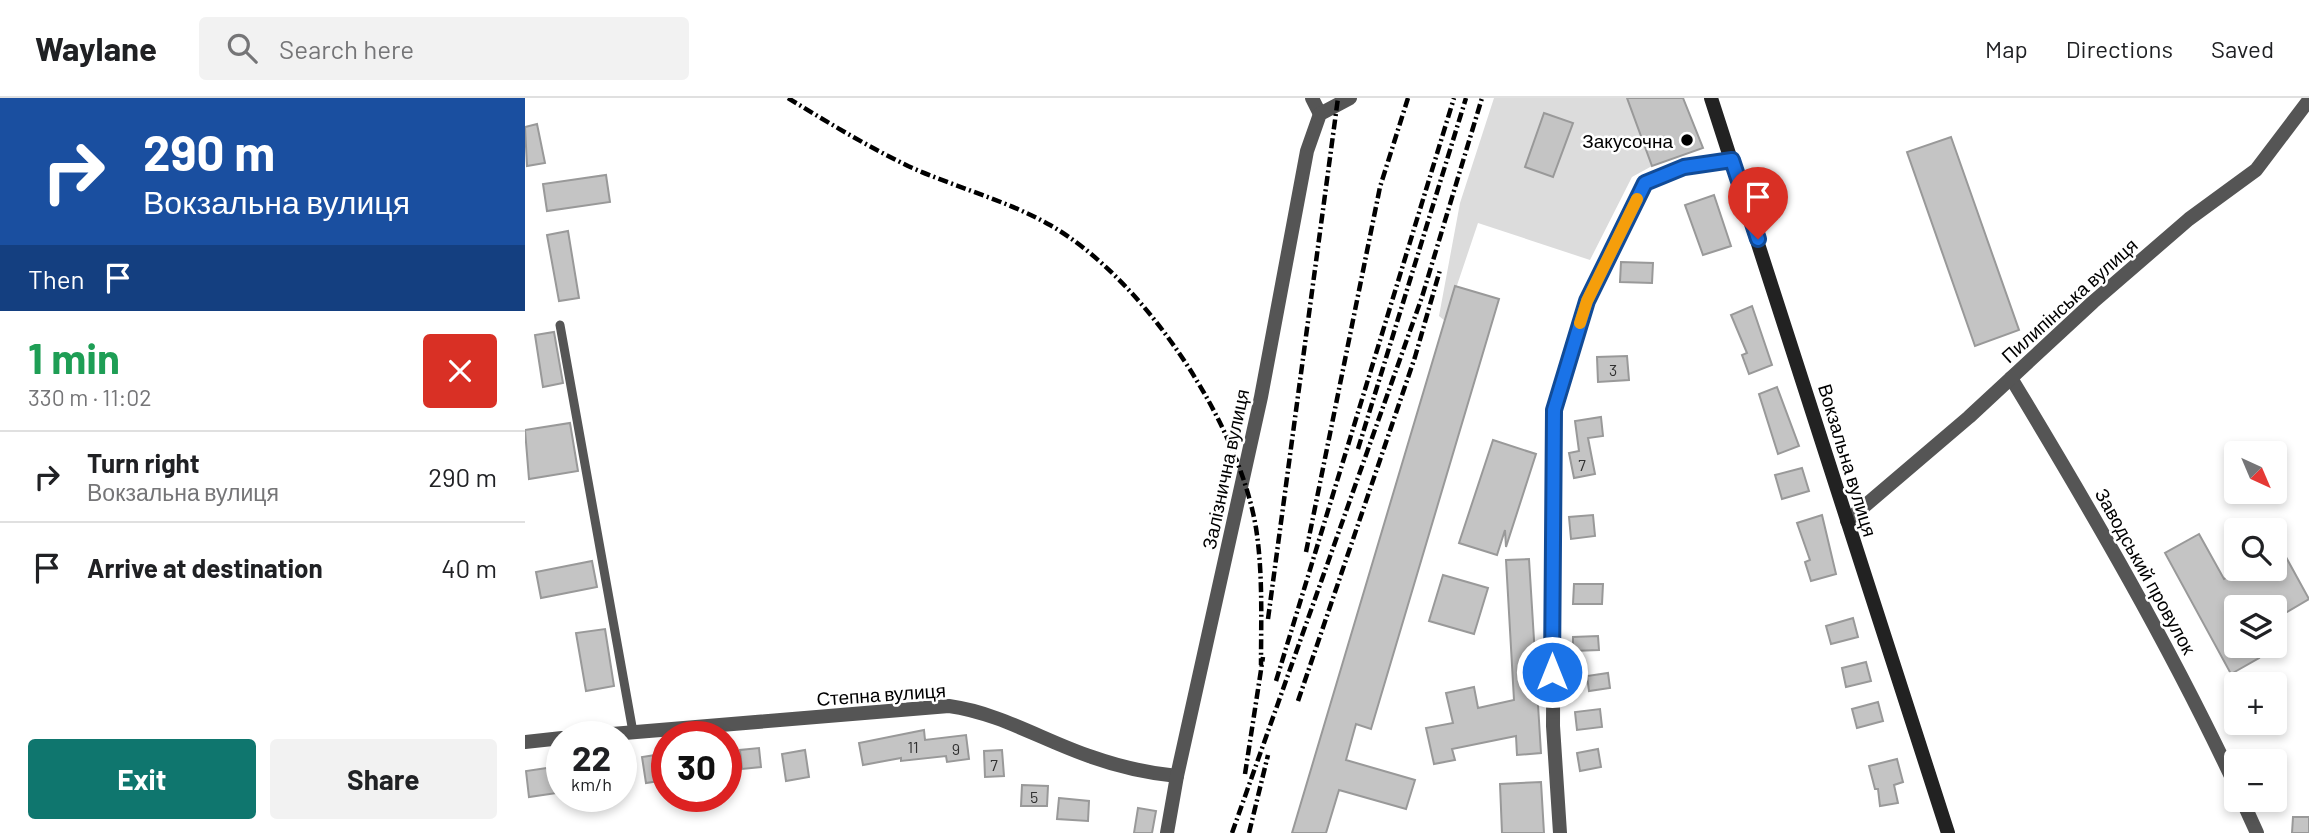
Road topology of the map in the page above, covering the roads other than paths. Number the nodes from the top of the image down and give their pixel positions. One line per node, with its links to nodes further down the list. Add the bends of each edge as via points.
1 (1313, 98): 5 (street)
2 (1350, 98): 5 (street)
3 (1711, 98): 6 (main road, Вокзальна вулиця)
4 (2309, 100): 8 (street, Пилипінська вулиця, via 2256,170 2189,219)
5 (1320, 114): 15 (street, Залізнична вулиця, via 1307,151 1261,397)
6 (1732, 160): 9 (main road, Вокзальна вулиця); 18 (street, via 1684,167 1645,183 1587,301 1554,410 1553,726)
7 (560, 325): 10 (lane)
8 (2011, 378): 9 (street, Пилипінська вулиця); 14 (street, Заводський провулок, via 2112,547)
9 (1847, 522): 19 (main road, Вокзальна вулиця)
10 (631, 721)
11 (637, 732): 15 (street, Степна вулиця, via 949,706 983,712 1091,757 1147,773)
12 (546, 740): 13 (street)
13 (525, 742)
14 (2224, 762)
15 (1177, 776): 17 (street, Залізнична вулиця)
16 (2247, 812): 20 (street)
17 (1167, 833)
18 (1560, 833)
19 (1948, 833)
20 (2257, 833)

